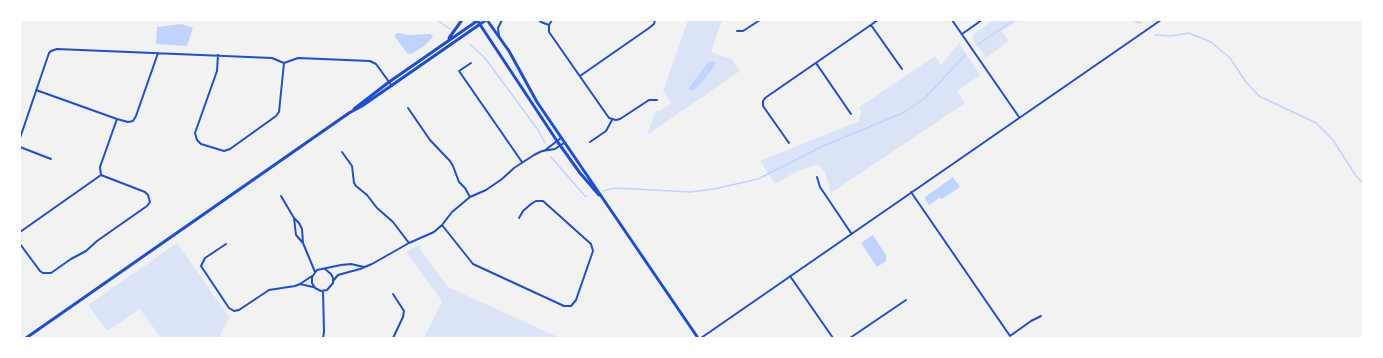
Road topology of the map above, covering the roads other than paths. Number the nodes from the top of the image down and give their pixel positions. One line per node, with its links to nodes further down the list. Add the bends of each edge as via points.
1 (462, 20): 19 (street)
2 (477, 20): 13 (street); 19 (street)
3 (487, 20): 13 (street); 18 (street)
4 (502, 20): 18 (street, via 498,28)
5 (539, 20): 14 (street)
6 (552, 20): 14 (street)
7 (655, 20): 26 (street, via 649,28)
8 (760, 20): 16 (street, via 743,31)
9 (878, 20): 15 (street)
10 (952, 20): 17 (street)
11 (982, 20): 17 (street)
12 (1161, 20): 34 (street)
13 (480, 25): 28 (street); 39 (street)
14 (548, 25): 26 (street, via 551,35)
15 (871, 25): 24 (street); 25 (street)
16 (737, 31)
17 (962, 34): 34 (street)
18 (499, 36): 38 (street, via 537,102)
19 (447, 42): 27 (street)
20 (158, 53): 21 (street); 29 (street, via 51,50); 35 (street, via 133,121)
21 (218, 56): 22 (street, via 272,58); 22 (street, via 217,71 195,134 201,144 224,151 279,112)
22 (284, 62): 27 (street, via 298,58 370,61 376,64)
23 (471, 63): 48 (street, via 459,71)
24 (816, 63): 33 (street); 42 (street, via 763,101 765,109)
25 (902, 69)
26 (580, 76): 36 (street)
27 (389, 82): 28 (street); 32 (street)
28 (392, 86): 32 (street)
29 (36, 90): 35 (street); 37 (street)
30 (657, 100): 36 (street, via 649,100 620,119)
31 (408, 108): 54 (street, via 430,140 454,166 459,182)
32 (349, 113): 77 (street)
33 (851, 114)
34 (1019, 118): 51 (street)
35 (117, 119): 49 (street, via 100,167)
36 (612, 120): 41 (street, via 606,131)
37 (20, 138)
38 (562, 138): 39 (street); 40 (street)
39 (557, 141): 43 (street); 45 (street)
40 (565, 142): 43 (street); 53 (street)
41 (590, 142)
42 (789, 143)
43 (560, 146): 45 (street); 53 (street)
44 (20, 147): 47 (street)
45 (544, 151): 48 (street)
46 (342, 152): 61 (street, via 352,166 356,186 393,222)
47 (51, 159)
48 (522, 162): 54 (street, via 486,190)
49 (101, 175): 58 (street); 62 (street, via 145,192 150,202 86,251 51,273 43,273)
50 (817, 177): 59 (street, via 820,187)
51 (911, 192): 59 (street); 76 (street)
52 (280, 196): 55 (street)
53 (600, 196): 80 (street)
54 (470, 197): 57 (street, via 452,212)
55 (294, 218): 60 (street, via 296,235); 60 (street, via 302,229)
56 (519, 218): 57 (street, via 531,204 543,201 591,244 593,251 576,300 571,306 564,306 473,264)
57 (442, 225): 61 (street, via 434,232)
58 (20, 232)
59 (851, 233): 68 (street)
60 (303, 243): 66 (street)
61 (409, 243): 64 (street)
62 (20, 244)
63 (226, 244): 70 (street, via 205,258 201,266 231,310 239,310 268,290)
64 (364, 267): 65 (street, via 351,264); 69 (street, via 338,275)
65 (325, 269): 66 (street); 69 (street, via 331,274)
66 (315, 272): 67 (street)
67 (312, 276): 70 (street); 71 (street)
68 (790, 276): 80 (street); 81 (street)
69 (333, 281): 72 (street, via 330,288)
70 (300, 284): 71 (street)
71 (314, 288): 72 (street)
72 (323, 291): 78 (street)
73 (393, 294): 79 (street, via 404,311)
74 (906, 300): 82 (street)
75 (1041, 316): 76 (street)
76 (1010, 336): 83 (street)
77 (26, 338)
78 (323, 338)
79 (393, 338)
80 (699, 338)
81 (833, 338)
82 (850, 338)
83 (1006, 338)

